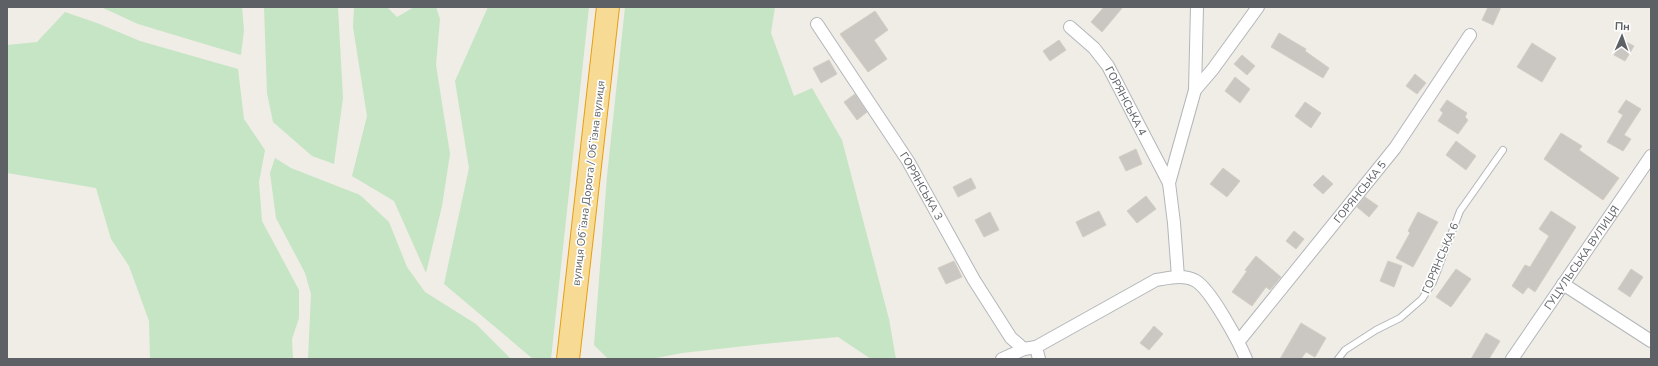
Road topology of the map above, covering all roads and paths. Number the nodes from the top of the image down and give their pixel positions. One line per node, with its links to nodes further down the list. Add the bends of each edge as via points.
1 (608, 7): 16 (highway, вулиця Обʼїзна Дорога / Обʼїзна вулиця)
2 (1197, 7): 7 (street)
3 (1258, 7): 7 (street)
4 (817, 24): 15 (street, ГОРЯНСЬКА 3, via 908,162 974,280 1012,338)
5 (1070, 27): 10 (street, ГОРЯНСЬКА 4, via 1094,48 1108,66)
6 (1470, 34): 14 (street, ГОРЯНСЬКА 5, via 1395,148)
7 (1195, 90): 10 (street)
8 (1503, 150): 20 (lane, ГОРЯНСЬКА 6, via 1460,211 1433,282 1422,299 1400,318 1345,350)
9 (1649, 163): 12 (street, ГУЦУЛЬСЬКА ВУЛИЦЯ)
10 (1169, 184): 11 (street)
11 (1178, 277): 14 (street, via 1196,281 1209,296); 15 (street, via 1156,280)
12 (1563, 284): 13 (street); 21 (street, ГУЦУЛЬСЬКА ВУЛИЦЯ)
13 (1651, 340)
14 (1238, 341): 19 (street)
15 (1030, 348): 17 (street); 18 (street)
16 (568, 359)
17 (1002, 359)
18 (1039, 359)
19 (1246, 359)
20 (1338, 359)
21 (1512, 359)

